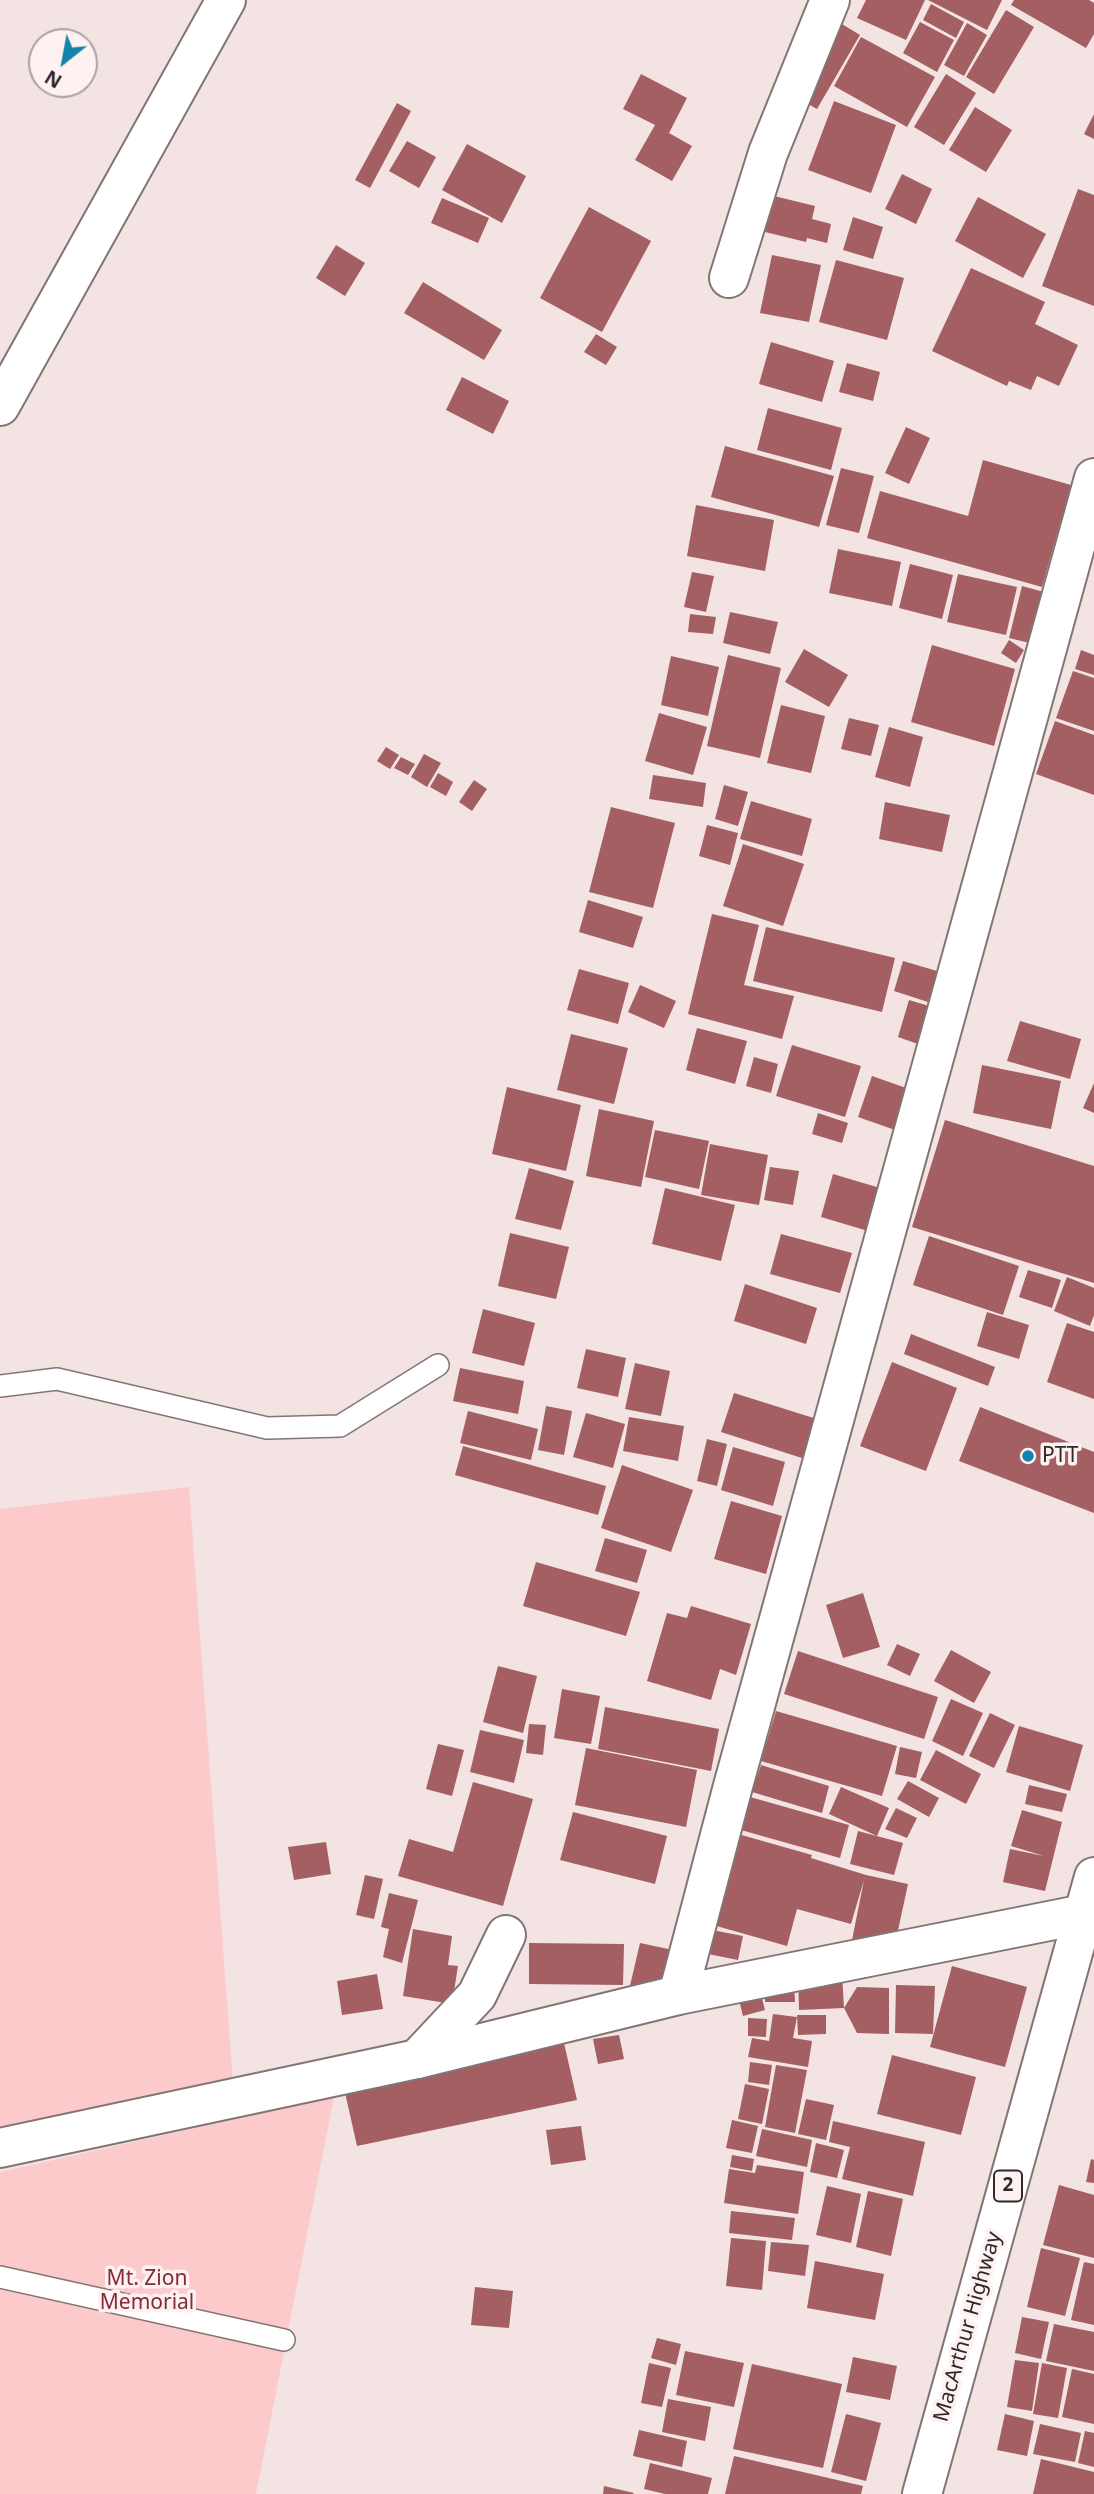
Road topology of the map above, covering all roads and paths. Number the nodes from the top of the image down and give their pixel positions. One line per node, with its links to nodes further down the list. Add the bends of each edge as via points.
1 (226, 0): 4 (main road)
2 (830, 0): 3 (main road, via 768,153)
3 (729, 278)
4 (0, 406)
5 (1091, 497): 11 (main road)
6 (438, 1365): 7 (lane, via 340,1426 267,1428 57,1379)
7 (0, 1386)
8 (1094, 1877): 9 (main road, MacArthur Highway / 2)
9 (1084, 1914): 11 (main road); 16 (main road, MacArthur Highway / 2)
10 (506, 1935): 12 (main road, via 477,1995)
11 (678, 1995): 12 (main road)
12 (417, 2059): 13 (main road)
13 (0, 2148)
14 (0, 2277): 15 (lane)
15 (284, 2340)
16 (922, 2494)

